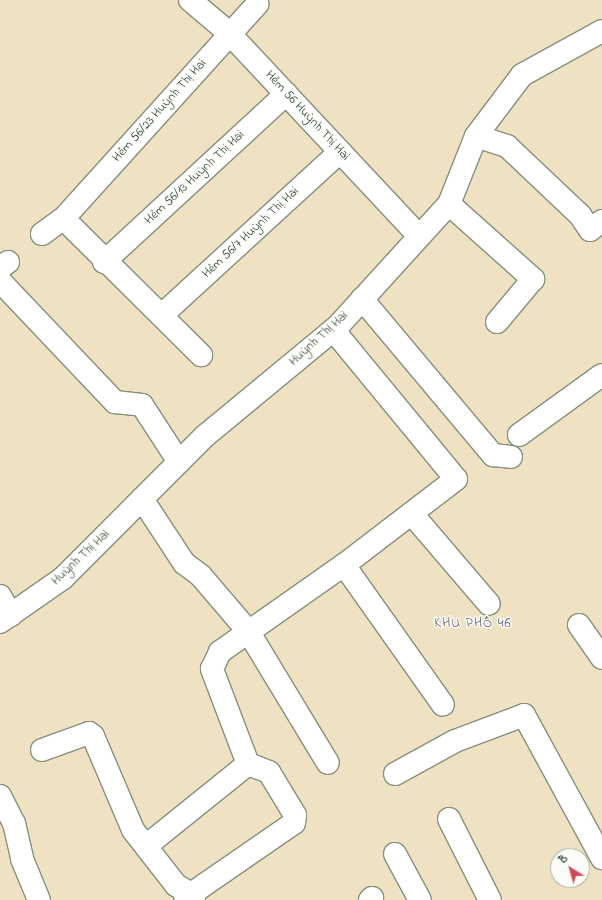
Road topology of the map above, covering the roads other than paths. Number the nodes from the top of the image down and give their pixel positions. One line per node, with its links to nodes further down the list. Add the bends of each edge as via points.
1 (190, 0): 4 (street, Hẻm 56 Huỳnh Thị Hai)
2 (257, 4): 4 (street, Hẻm 56/23 Huỳnh Thị Hai)
3 (602, 31): 6 (street, Huỳnh Thị Hai, via 522,75)
4 (229, 33): 5 (street, Hẻm 56 Huỳnh Thị Hai); 10 (street, Hẻm 56/23 Huỳnh Thị Hai)
5 (286, 94): 7 (street, Hẻm 56 Huỳnh Thị Hai); 13 (street, Hẻm 56/13 Huỳnh Thị Hai)
6 (476, 136): 8 (street, Huỳnh Thị Hai); 9 (street, via 507,146 580,215 590,230)
7 (340, 152): 12 (street, Hẻm 56 Huỳnh Thị Hai); 16 (street, Hẻm 56/7 Huỳnh Thị Hai)
8 (449, 204): 12 (street, Huỳnh Thị Hai); 17 (street, via 533,279)
9 (602, 221)
10 (68, 223): 11 (street, Hẻm 56/23 Huỳnh Thị Hai); 13 (street)
11 (42, 234)
12 (419, 236): 15 (street, Huỳnh Thị Hai)
13 (104, 262): 16 (street)
14 (3, 270): 23 (street, via 116,402 142,404)
15 (362, 299): 18 (street, Huỳnh Thị Hai); 22 (street, via 493,455)
16 (163, 314): 19 (street)
17 (497, 322)
18 (333, 330): 23 (street, Huỳnh Thị Hai, via 205,436); 25 (street, via 456,479)
19 (201, 355)
20 (602, 374): 21 (street)
21 (519, 436)
22 (511, 457)
23 (179, 462): 24 (street, Huỳnh Thị Hai)
24 (142, 499): 29 (street, Huỳnh Thị Hai, via 63,578); 31 (street, via 184,563 201,576)
25 (412, 514): 26 (street); 28 (street)
26 (344, 564): 31 (street); 33 (street)
27 (0, 596): 29 (street)
28 (489, 604)
29 (5, 618)
30 (579, 625): 32 (street)
31 (248, 631): 35 (street); 36 (street, via 220,652 212,669)
32 (602, 658)
33 (443, 705)
34 (42, 750): 41 (street, via 89,732 133,830)
35 (328, 763)
36 (248, 764): 41 (street); 44 (street, via 269,772 295,815 294,823)
37 (395, 774): 43 (street, via 454,741 524,715)
38 (0, 796): 40 (street)
39 (450, 819): 47 (street)
40 (7, 833): 45 (street, via 22,859)
41 (146, 846): 44 (street, via 176,885)
42 (395, 854): 46 (street)
43 (602, 858)
44 (190, 898)
45 (39, 900)
46 (420, 900)
47 (490, 900)

